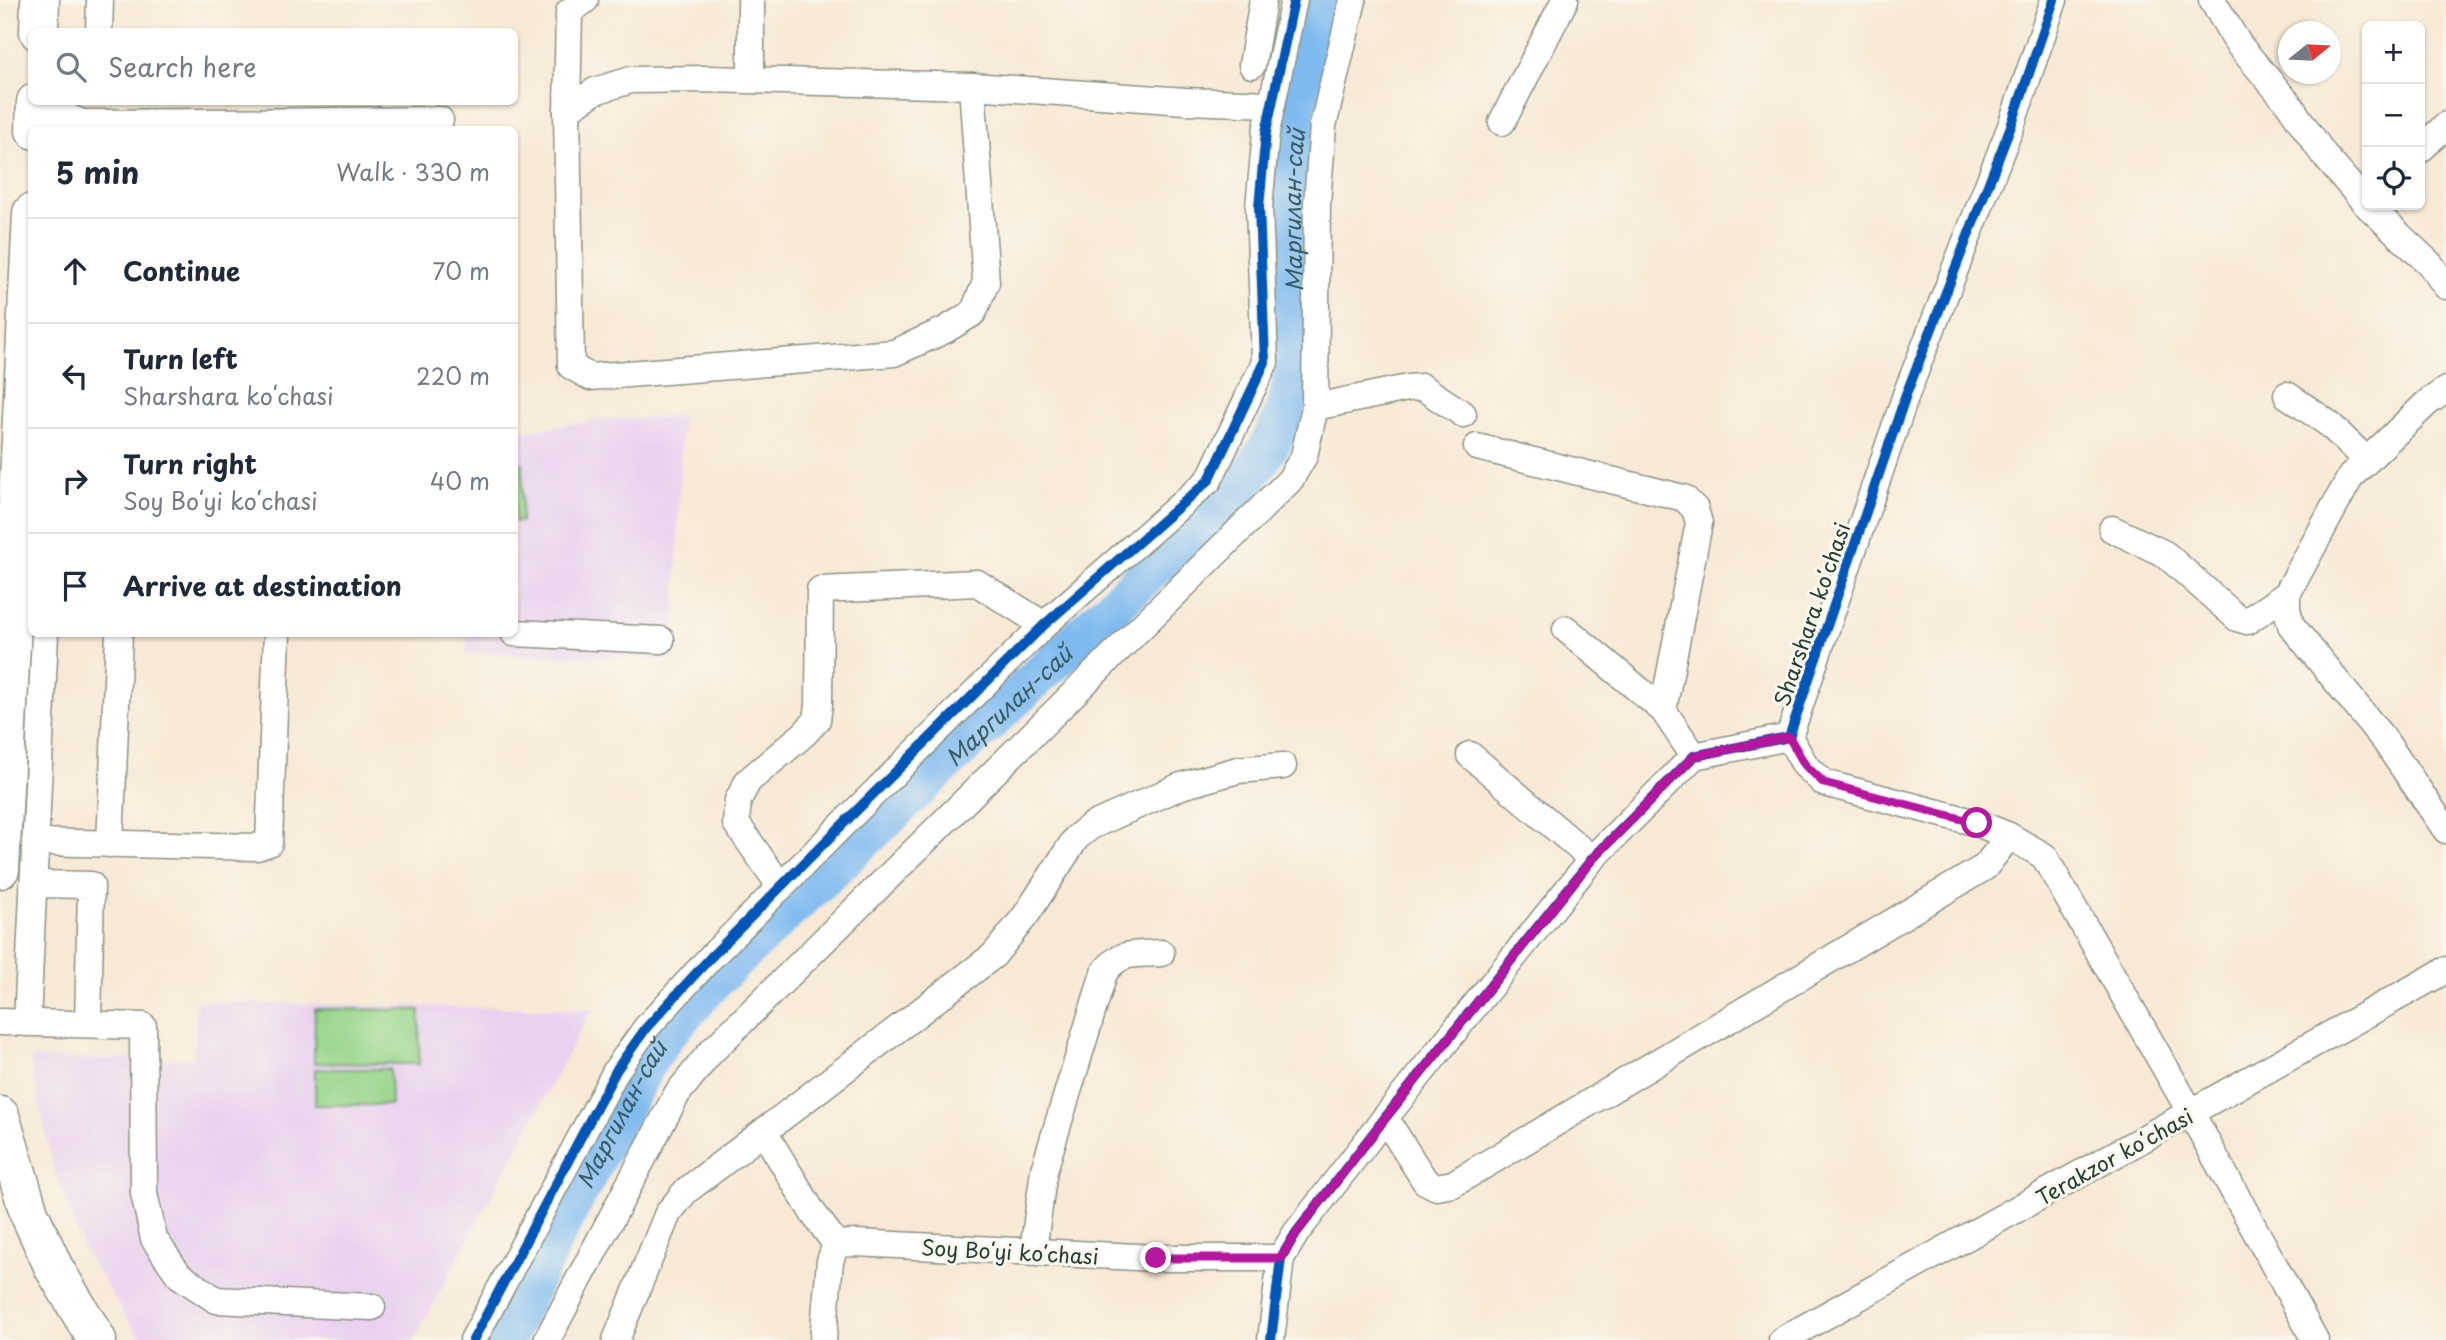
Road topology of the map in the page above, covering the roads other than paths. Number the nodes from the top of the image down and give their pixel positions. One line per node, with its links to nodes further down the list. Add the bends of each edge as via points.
1 (40, 0): 11 (highway)
2 (100, 0): 12 (street)
3 (585, 0): 17 (street, via 569,12)
4 (751, 0): 14 (street)
5 (1353, 0): 30 (street, via 1323,126 1317,203)
6 (1565, 0): 21 (street)
7 (2054, 0): 44 (street, Sharshara koʻchasi, via 2011,126 1907,392)
8 (2211, 0): 24 (street, via 2239,45)
9 (1262, 6): 10 (street); 13 (street)
10 (1293, 8): 16 (street)
11 (38, 28)
12 (99, 28)
13 (1252, 65)
14 (751, 79): 15 (street); 17 (street, via 631,80 595,91)
15 (972, 86): 16 (street); 17 (street, via 986,282 973,313 894,353 590,377 571,366)
16 (1272, 104): 36 (street, via 1259,207 1265,362 1209,480)
17 (567, 110)
18 (36, 112): 19 (street)
19 (86, 119): 20 (street)
20 (440, 120)
21 (1502, 122)
22 (2446, 125): 23 (street)
23 (2423, 147)
24 (2362, 198)
25 (2374, 210): 26 (street)
26 (2446, 286)
27 (28, 379): 53 (highway)
28 (2446, 390): 33 (street)
29 (2287, 395): 33 (street, via 2329,424)
30 (1315, 407): 31 (street, via 1422,387); 70 (street, via 1304,456 1290,480 709,1054 677,1094)
31 (1463, 414)
32 (1478, 447): 43 (street, via 1684,498 1695,509 1699,523)
33 (2367, 461): 35 (street, via 2351,476)
34 (2112, 530): 35 (street, via 2165,554 2237,618 2247,621)
35 (2287, 594): 48 (street, via 2291,625 2385,741)
36 (1044, 625): 54 (street); 54 (street, via 977,583 820,590 817,720 748,781 738,800 736,823)
37 (1566, 629): 43 (street)
38 (518, 633): 42 (street)
39 (45, 637): 50 (street)
40 (120, 637): 51 (street)
41 (278, 637): 51 (street, via 269,843 257,847)
42 (661, 640)
43 (1664, 710): 46 (street)
44 (1789, 737): 46 (street, Sharshara koʻchasi); 49 (street, via 1805,765 1824,783 1977,823)
45 (1471, 755): 52 (street)
46 (1694, 756): 52 (street)
47 (1283, 766): 63 (street, via 1238,770 1181,786 1091,826 1076,838 994,955)
48 (2446, 830)
49 (2009, 836): 60 (street, via 2044,856); 62 (street, via 1985,867 1453,1184 1437,1187 1425,1181)
50 (35, 842): 51 (street); 53 (street)
51 (110, 844)
52 (1592, 859): 62 (street)
53 (17, 876): 58 (street); 59 (street, via 92,886)
54 (781, 887): 69 (street, via 646,1028 617,1069)
55 (1161, 953): 65 (street, via 1123,956 1113,960 1104,973 1044,1170)
56 (2446, 970): 60 (street, Terakzor koʻchasi)
57 (0, 1022): 58 (street)
58 (27, 1023): 59 (street)
59 (88, 1024): 67 (street, via 143,1026 144,1193 154,1239 179,1275 216,1300)
60 (2191, 1113): 74 (street, Terakzor koʻchasi); 75 (street)
61 (0, 1116): 68 (highway, via 29,1213 54,1268)
62 (1385, 1118): 66 (street)
63 (764, 1132): 64 (street); 71 (street, via 687,1191 668,1213)
64 (836, 1244): 65 (street, Soy Boʻyi koʻchasi); 72 (street, via 830,1261)
65 (1033, 1251): 66 (street, Soy Boʻyi koʻchasi, via 1156,1258)
66 (1281, 1258): 73 (street)
67 (372, 1307)
68 (97, 1340)
69 (473, 1340)
70 (547, 1340)
71 (616, 1340)
72 (823, 1340)
73 (1271, 1340)
74 (1782, 1340)
75 (2315, 1340)

